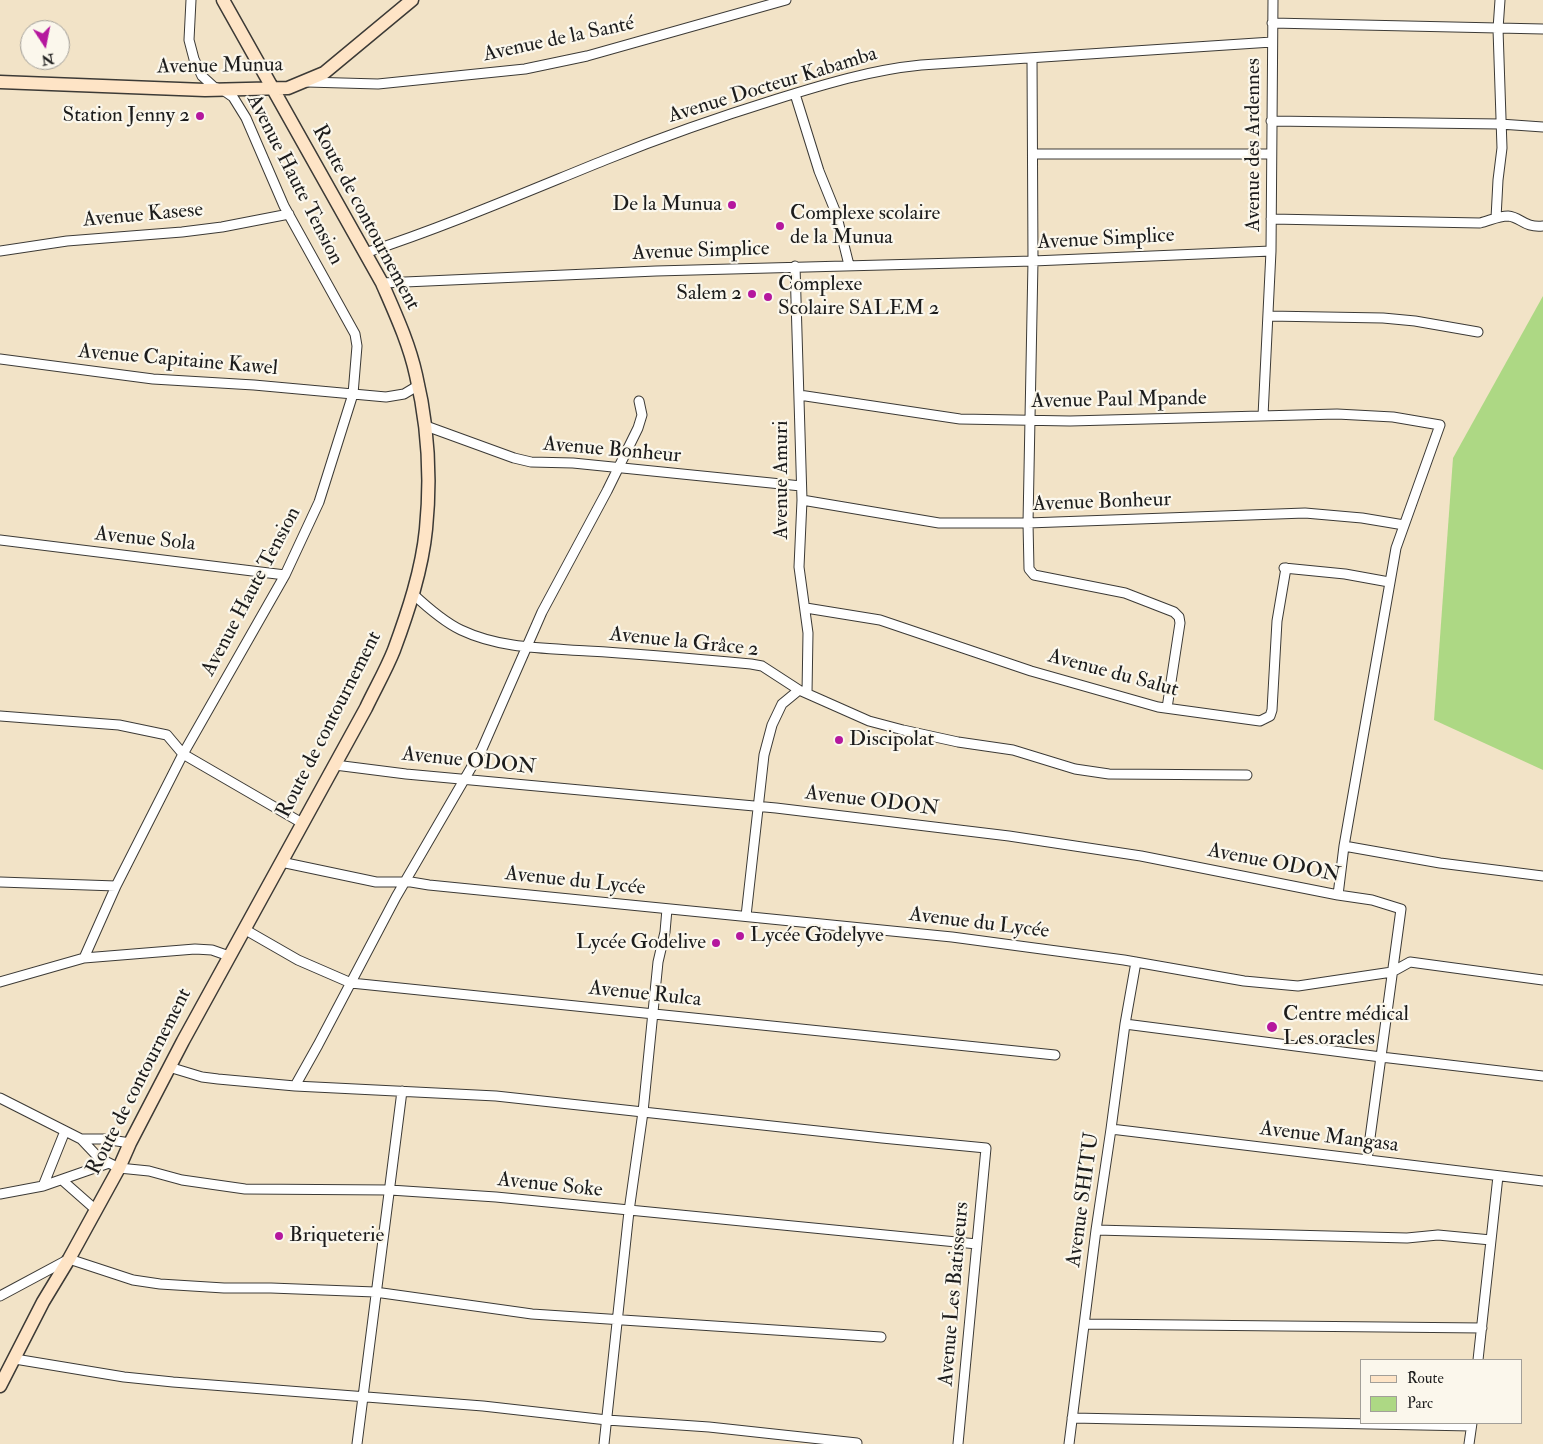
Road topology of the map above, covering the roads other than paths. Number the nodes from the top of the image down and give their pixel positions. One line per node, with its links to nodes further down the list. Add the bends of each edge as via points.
1 (191, 0): 15 (street, Avenue Haute Tension, via 189,40 194,59 202,76)
2 (223, 0): 14 (street, Route de contournement)
3 (412, 0): 13 (street, Avenue Munua, via 324,73)
4 (1272, 0): 7 (street, Avenue des Ardennes)
5 (1500, 0): 8 (street)
6 (782, 1): 13 (street, Avenue de la Santé, via 587,56 525,69 378,84)
7 (1272, 24): 8 (street); 10 (street, Avenue des Ardennes)
8 (1498, 29): 9 (street); 18 (street)
9 (1543, 30)
10 (1272, 42): 11 (street, Avenue Docteur Kabamba); 17 (street, Avenue des Ardennes)
11 (1032, 58): 16 (street, Avenue Docteur Kabamba, via 895,67); 20 (street)
12 (0, 82): 15 (street, Avenue Munua)
13 (304, 82): 14 (street, Avenue Munua)
14 (273, 89): 15 (street, Avenue Munua); 28 (street, Route de contournement)
15 (223, 90): 22 (street, Avenue Haute Tension, via 233,98 246,118)
16 (795, 94): 28 (street, Avenue Docteur Kabamba, via 677,133); 31 (street, via 836,213)
17 (1271, 121): 18 (street); 21 (street, Avenue des Ardennes)
18 (1500, 124): 19 (street); 23 (street, via 1502,148)
19 (1543, 127)
20 (1033, 154): 21 (street); 30 (street)
21 (1271, 154): 24 (street, Avenue des Ardennes)
22 (289, 214): 26 (street, Avenue Kasese, via 222,227 67,241); 38 (street, Avenue Haute Tension, via 355,334)
23 (1496, 218): 24 (street, via 1480,222); 25 (street, via 1514,217 1527,225)
24 (1271, 219): 27 (street, Avenue des Ardennes)
25 (1543, 226)
26 (0, 251)
27 (1271, 251): 29 (street, Avenue des Ardennes); 34 (street)
28 (365, 253): 33 (street, Route de contournement)
29 (1202, 254): 30 (street, Avenue Simplice)
30 (1033, 261): 31 (street, Avenue Simplice); 42 (street)
31 (849, 265): 32 (street, Avenue Simplice)
32 (795, 266): 33 (street, Avenue Simplice); 39 (street, Avenue Amuri)
33 (382, 283): 37 (street, Route de contournement, via 406,342)
34 (1268, 316): 35 (street, via 1415,320); 41 (street)
35 (1478, 332)
36 (0, 359): 38 (street, Avenue Capitaine Kawel, via 153,379)
37 (418, 385): 38 (street, via 394,397); 43 (street, Route de contournement)
38 (353, 394): 50 (street, Avenue Haute Tension, via 319,502)
39 (798, 395): 42 (street, Avenue Paul Mpande, via 960,419); 45 (street, Avenue Amuri)
40 (639, 401): 44 (street, via 642,415)
41 (1263, 416): 42 (street, Avenue Paul Mpande); 48 (street, Avenue Paul Mpande, via 1364,414 1440,425)
42 (1031, 420): 47 (street)
43 (426, 426): 44 (street, Avenue Bonheur, via 532,462); 52 (street, Route de contournement, via 426,531)
44 (618, 468): 45 (street, Avenue Bonheur); 54 (street)
45 (801, 486): 46 (street, Avenue Amuri)
46 (802, 500): 47 (street, Avenue Bonheur, via 939,523); 53 (street, Avenue Amuri, via 799,567)
47 (1028, 523): 48 (street, Avenue Bonheur, via 1306,513); 56 (street, via 1031,573 1125,593 1167,608 1179,617)
48 (1404, 525): 51 (street)
49 (0, 540): 50 (street, Avenue Sola)
50 (285, 575): 58 (street, Avenue Haute Tension)
51 (1389, 582): 56 (street, Avenue du Salut, via 1285,568 1276,621 1270,716 1260,721); 64 (street)
52 (413, 594): 54 (street, Avenue la Grâce 2, via 460,630 487,640); 59 (street, Route de contournement, via 393,651)
53 (806, 608): 55 (street, Avenue Amuri, via 809,641); 56 (street, Avenue du Salut, via 880,620 1031,671)
54 (526, 646): 55 (street, Avenue la Grâce 2, via 752,664 767,669); 61 (street, via 482,749)
55 (803, 692): 60 (street, Avenue la Grâce 2, via 869,721 958,742 1028,753 1075,769 1109,774); 62 (street, via 782,704 772,725 764,755)
56 (1167, 708)
57 (0, 716): 58 (street, via 145,729 167,734)
58 (183, 754): 63 (street); 69 (street, Avenue Haute Tension)
59 (335, 765): 61 (street, Avenue ODON); 63 (street, Route de contournement)
60 (1247, 775)
61 (464, 780): 62 (street, Avenue ODON); 68 (street)
62 (758, 807): 70 (street, Avenue ODON, via 1009,836 1141,856); 72 (street)
63 (302, 823): 65 (street, Route de contournement)
64 (1344, 846): 66 (street, via 1440,864); 70 (street)
65 (281, 862): 68 (street, Avenue du Lycée, via 376,882); 73 (street, Route de contournement)
66 (1543, 876)
67 (0, 882): 69 (street)
68 (405, 882): 71 (street, Avenue du Lycée); 80 (street)
69 (116, 886): 75 (street, Avenue Haute Tension)
70 (1338, 895): 77 (street, Avenue ODON, via 1401,908)
71 (667, 909): 72 (street, Avenue du Lycée); 81 (street)
72 (746, 916): 76 (street, Avenue du Lycée, via 952,937)
73 (244, 929): 74 (street, Route de contournement); 80 (street, Avenue Rulca, via 298,960)
74 (229, 956): 75 (street, via 212,950 195,950); 85 (street, Route de contournement)
75 (84, 958): 79 (street)
76 (1136, 962): 77 (street, Avenue du Lycée, via 1244,981 1298,986); 82 (street, Avenue SHITU)
77 (1392, 972): 78 (street, Avenue du Lycée, via 1410,962); 84 (street)
78 (1543, 980)
79 (0, 982)
80 (351, 983): 81 (street, Avenue Rulca); 87 (street)
81 (652, 1014): 83 (street, Avenue Rulca); 90 (street)
82 (1125, 1024): 84 (street); 91 (street, Avenue SHITU)
83 (1055, 1055)
84 (1381, 1057): 86 (street); 95 (street)
85 (169, 1067): 87 (street, via 202,1077); 94 (street, Route de contournement)
86 (1543, 1076)
87 (295, 1086): 88 (street)
88 (402, 1091): 90 (street, via 496,1096); 101 (street)
89 (0, 1100): 92 (street)
90 (643, 1112): 104 (street); 107 (street, Avenue Les Batisseurs, via 986,1148)
91 (1112, 1128): 95 (street, Avenue Mangasa); 105 (street, Avenue SHITU)
92 (65, 1131): 93 (street); 100 (street)
93 (81, 1140): 94 (street); 96 (street, via 99,1158)
94 (130, 1143): 96 (street, Route de contournement)
95 (1368, 1160): 97 (street, Avenue Mangasa)
96 (114, 1166): 98 (street); 101 (street, Avenue Soke, via 245,1189); 103 (street, Route de contournement)
97 (1498, 1176): 99 (street, Avenue Mangasa); 106 (street)
98 (62, 1180): 100 (street); 103 (street)
99 (1543, 1181)
100 (43, 1186): 102 (street)
101 (390, 1190): 104 (street, Avenue Soke); 109 (street)
102 (0, 1194)
103 (96, 1210): 108 (street, Route de contournement)
104 (629, 1211): 107 (street, Avenue Soke); 111 (street)
105 (1096, 1230): 106 (street, via 1408,1238 1438,1235); 112 (street, Avenue SHITU)
106 (1491, 1240): 113 (street)
107 (977, 1244): 127 (street, Avenue Les Batisseurs)
108 (69, 1259): 109 (street, via 133,1280 160,1284); 110 (street); 115 (street, Route de contournement)
109 (375, 1292): 111 (street, via 532,1314); 118 (street)
110 (0, 1296)
111 (617, 1318): 114 (street); 120 (street)
112 (1085, 1324): 113 (street); 119 (street, Avenue SHITU)
113 (1482, 1328): 116 (street)
114 (881, 1337)
115 (15, 1359): 117 (street, Route de contournement); 118 (street, via 124,1377)
116 (1478, 1359)
117 (0, 1386)
118 (363, 1397): 120 (street); 125 (street)
119 (1072, 1418): 121 (street); 128 (street, Avenue SHITU)
120 (607, 1420): 124 (street); 126 (street)
121 (1360, 1423)
122 (1415, 1424): 123 (street)
123 (1472, 1425): 129 (street)
124 (857, 1443)
125 (357, 1444)
126 (604, 1444)
127 (958, 1444)
128 (1069, 1444)
129 (1470, 1444)

